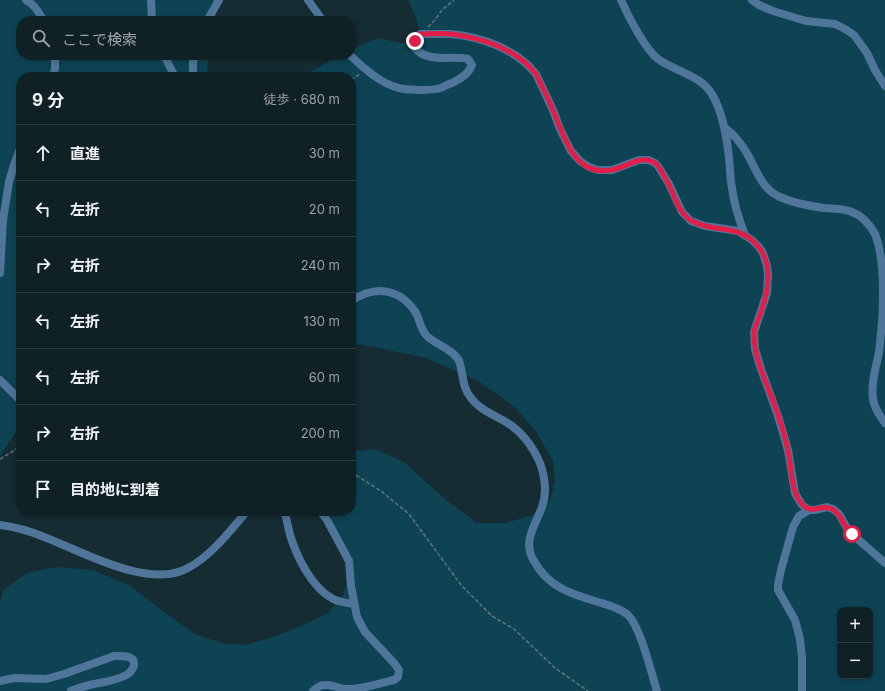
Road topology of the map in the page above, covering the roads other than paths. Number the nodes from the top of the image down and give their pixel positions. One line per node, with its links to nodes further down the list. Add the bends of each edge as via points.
1 (26, 0): 7 (street)
2 (151, 0): 8 (street)
3 (219, 0): 9 (street)
4 (308, 0): 10 (street)
5 (621, 0): 19 (street, via 648,48 669,66 703,83 713,95)
6 (752, 0): 18 (street, via 774,11 806,21 835,24 845,29 854,35 867,53)
7 (41, 16)
8 (152, 16)
9 (210, 16)
10 (319, 16)
11 (55, 60): 15 (street)
12 (166, 60): 16 (street)
13 (193, 60): 17 (street)
14 (355, 60): 21 (street, via 393,86 430,90 457,80 466,74 472,65 468,59 432,58 418,52 414,47 420,34 451,34 493,44 520,58 536,74 571,151 580,161 590,168 612,170 639,160 649,160 658,166 682,212 691,221 738,231)
15 (55, 72)
16 (172, 72)
17 (193, 72)
18 (885, 86)
19 (724, 127): 21 (street, via 733,198); 26 (street, via 731,132 748,155 768,190 792,202 854,213 864,219 875,233 880,245 885,276 873,400)
20 (16, 161): 22 (street, via 3,220)
21 (745, 235): 27 (street, via 763,253 768,275 764,306 754,332 755,349 788,450 795,493 802,505)
22 (0, 273)
23 (356, 297): 37 (street, via 368,292 384,291 402,298 410,305 427,337 458,360 464,386 472,399 508,423 525,438 534,451 544,477 542,507 530,535 529,548 532,560 548,580 560,588 612,606 628,615 641,638)
24 (0, 380): 25 (street)
25 (16, 396)
26 (885, 423)
27 (809, 510): 32 (street, via 827,507 833,509 852,534); 38 (street, via 799,516 793,527 778,585 778,590 795,620 800,639)
28 (243, 516): 31 (street, via 199,561 181,571 162,574 150,574 115,566 44,537 15,527)
29 (285, 516): 33 (street, via 294,545 312,580 333,599)
30 (324, 516): 33 (street, via 349,561)
31 (0, 525)
32 (885, 563)
33 (354, 604): 36 (street, via 365,632 399,670 398,677 356,688 345,689 325,685)
34 (0, 680): 35 (street, via 46,679 114,656 134,660 135,666 126,675)
35 (71, 691)
36 (313, 691)
37 (657, 691)
38 (802, 691)

